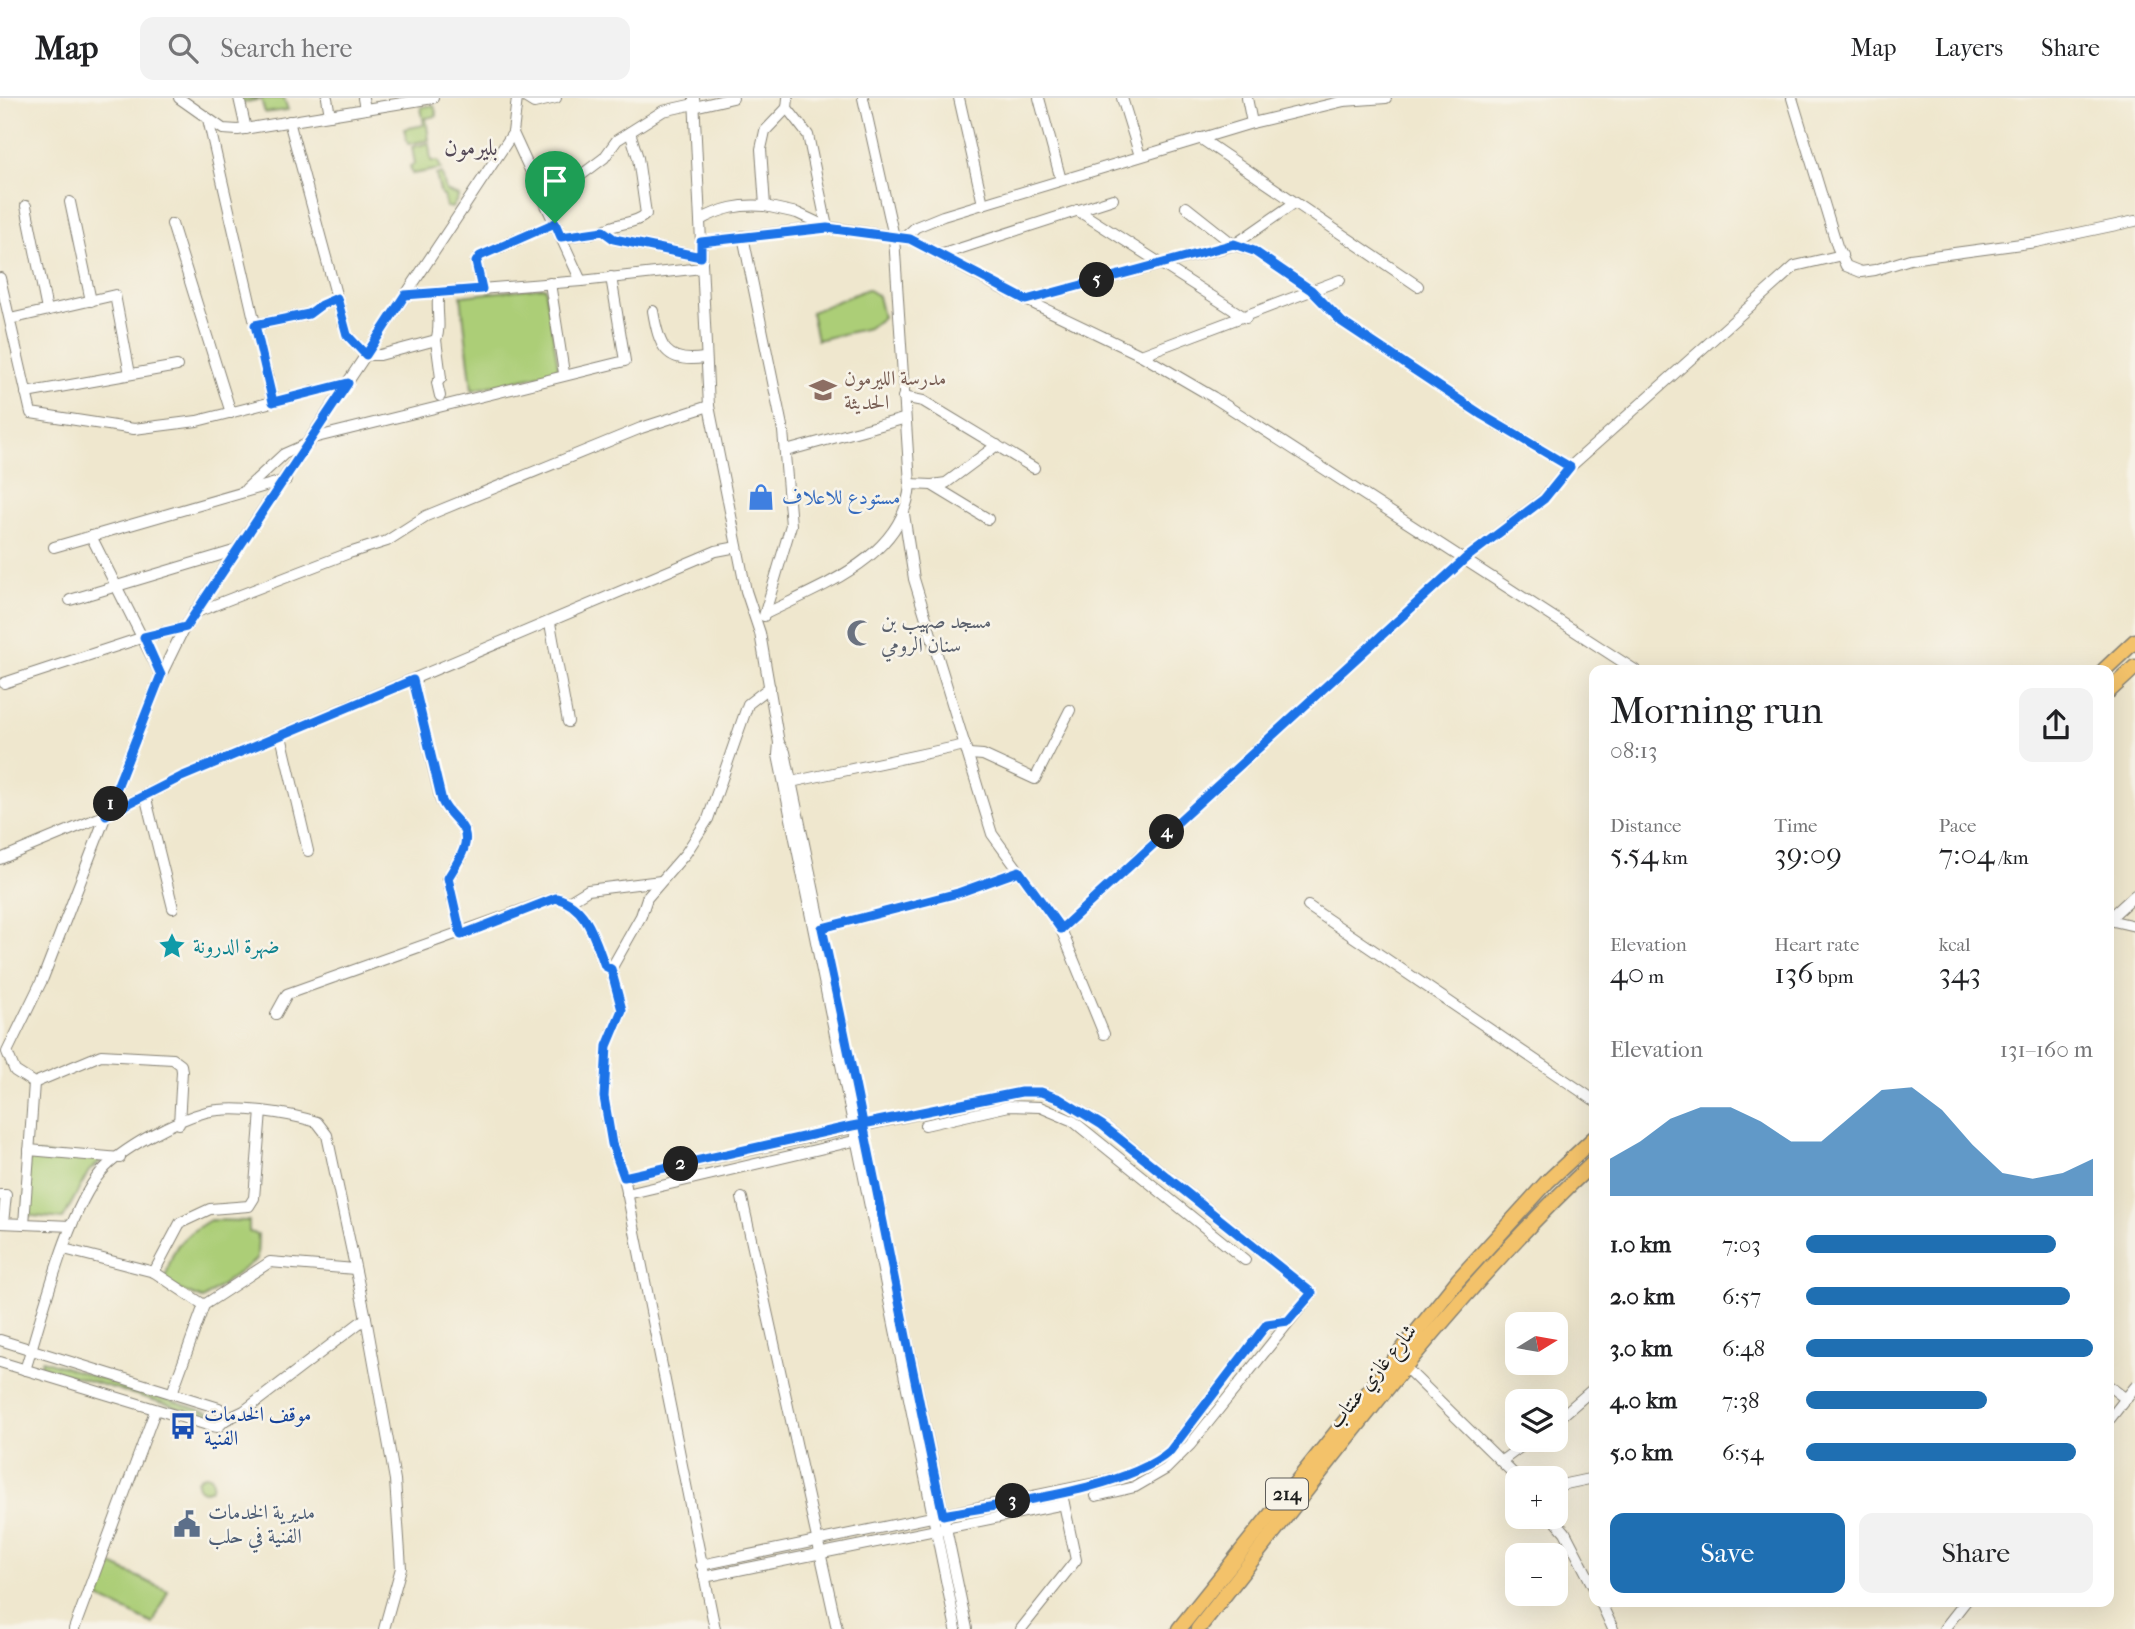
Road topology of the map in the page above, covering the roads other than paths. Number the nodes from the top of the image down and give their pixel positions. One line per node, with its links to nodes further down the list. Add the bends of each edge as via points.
1 (179, 98): 20 (street)
2 (239, 98): 23 (street)
3 (327, 98): 19 (street)
4 (363, 98): 18 (street)
5 (433, 98): 18 (street)
6 (556, 98): 15 (street, via 534,103)
7 (733, 98): 16 (street)
8 (863, 98): 46 (street)
9 (958, 98): 32 (street)
10 (1040, 98): 28 (street)
11 (1122, 98): 27 (street)
12 (1247, 98): 22 (street)
13 (1385, 98): 22 (street, via 1344,101)
14 (1792, 98): 50 (street)
15 (520, 99): 25 (street)
16 (694, 103): 24 (street, via 663,111); 38 (street)
17 (788, 103): 35 (street, via 765,131 761,149); 42 (street, via 808,135)
18 (365, 109): 19 (street)
19 (330, 115): 21 (street)
20 (208, 119): 23 (street, via 223,129); 70 (street)
21 (289, 121): 23 (street); 63 (street)
22 (1252, 123): 26 (street)
23 (246, 129)
24 (630, 132): 29 (street, via 576,179); 43 (street, via 646,214)
25 (513, 133): 29 (street); 62 (street)
26 (1200, 138): 27 (street); 33 (street)
27 (1140, 156): 28 (street)
28 (1061, 180): 32 (street)
29 (542, 196): 40 (street)
30 (1113, 199): 37 (street)
31 (70, 202): 65 (street)
32 (983, 204): 46 (street)
33 (1293, 204): 48 (street); 58 (street)
34 (26, 206): 66 (street)
35 (765, 206): 38 (street, via 743,204); 42 (street, via 797,213)
36 (1185, 207): 48 (street)
37 (1077, 210): 49 (street); 52 (street)
38 (700, 220): 47 (street)
39 (2135, 221): 50 (street, via 2036,242 1910,259 1861,272 1846,265)
40 (555, 223): 45 (street); 59 (street, via 480,256 476,262)
41 (172, 224): 84 (street)
42 (827, 228): 44 (street); 46 (street)
43 (603, 231): 45 (street); 51 (street, via 614,239)
44 (743, 236): 47 (street); 88 (street)
45 (561, 237): 56 (street)
46 (899, 237): 49 (street); 81 (street)
47 (701, 242): 51 (street)
48 (1234, 244): 52 (street); 60 (street, via 1254,251)
49 (940, 255): 64 (street)
50 (1842, 255): 89 (street, via 1795,266)
51 (701, 263): 54 (street); 74 (street)
52 (1162, 263): 64 (street); 69 (street)
53 (0, 278): 68 (street)
54 (611, 278): 56 (street); 76 (street, via 625,361)
55 (1340, 280): 60 (street)
56 (581, 281): 57 (street)
57 (550, 283): 59 (street); 76 (street)
58 (1418, 286)
59 (482, 289): 61 (street)
60 (1311, 290): 69 (street); 89 (street, via 1342,322)
61 (439, 292): 62 (street); 71 (street)
62 (405, 295): 72 (street)
63 (337, 298): 70 (street, via 309,314); 72 (street, via 347,335)
64 (1026, 300): 73 (street)
65 (91, 301): 66 (street); 77 (street, via 115,296)
66 (47, 310): 68 (street)
67 (653, 311): 74 (street, via 661,344 674,357 687,361)
68 (10, 318): 79 (street)
69 (1246, 318): 73 (street)
70 (255, 325): 82 (street)
71 (436, 340): 72 (street); 80 (street)
72 (366, 355): 78 (street)
73 (1141, 355): 101 (street)
74 (704, 358): 83 (street)
75 (177, 366): 77 (street)
76 (564, 373): 86 (street)
77 (130, 374): 79 (street)
78 (348, 383): 82 (street); 86 (street)
79 (26, 393): 84 (street, via 32,413 112,428 197,421)
80 (440, 396)
81 (903, 397): 85 (street); 87 (street, via 923,401)
82 (273, 402): 84 (street)
83 (709, 406): 99 (street); 104 (street, via 641,428 426,516 387,541)
84 (230, 413)
85 (903, 419): 88 (street); 92 (street)
86 (311, 440): 91 (street); 94 (street, via 284,454)
87 (997, 445): 90 (street); 93 (street, via 946,482)
88 (786, 451): 105 (street, via 791,525)
89 (1570, 467): 101 (street, via 1544,499)
90 (1034, 468)
91 (286, 480): 94 (street); 100 (street)
92 (910, 484): 93 (street); 95 (street)
93 (932, 485): 96 (street)
94 (243, 492): 97 (street)
95 (904, 514): 105 (street, via 886,542 843,576); 123 (street, via 914,579)
96 (988, 519)
97 (91, 536): 98 (street); 102 (street)
98 (54, 547)
99 (737, 547): 106 (street, via 716,551); 107 (street)
100 (238, 550): 102 (street); 104 (street)
101 (1466, 558): 111 (street); 140 (street)
102 (116, 587): 103 (street); 109 (street)
103 (70, 600)
104 (194, 613): 108 (street)
105 (765, 614): 107 (street)
106 (550, 623): 115 (street); 120 (street)
107 (757, 625): 118 (street)
108 (186, 627): 109 (street); 114 (street)
109 (144, 637): 114 (street); 116 (street)
110 (2135, 641): 112 (highway)
111 (1627, 665)
112 (2109, 665)
113 (2135, 667): 117 (highway)
114 (161, 675): 126 (street)
115 (413, 680): 121 (street); 141 (street, via 442,801 466,838 448,878)
116 (4, 683)
117 (2114, 686)
118 (770, 687): 122 (street); 130 (street, via 748,704 708,819)
119 (1070, 710): 123 (street, via 1035,779)
120 (568, 722)
121 (281, 736): 125 (street); 127 (street)
122 (779, 743): 124 (street); 135 (street)
123 (967, 749): 124 (street); 129 (street, via 992,834)
124 (791, 782): 135 (street)
125 (145, 795): 126 (street); 134 (street)
126 (106, 815): 128 (street); 145 (street, via 43,978 7,1052 15,1071)
127 (308, 851)
128 (0, 859)
129 (1019, 871): 139 (street, via 958,893); 140 (street)
130 (660, 881): 132 (street, via 588,890); 142 (street)
131 (2135, 895): 136 (street)
132 (570, 901): 141 (street, via 556,898); 142 (street, via 586,920 605,966)
133 (1308, 906): 146 (street)
134 (173, 908)
135 (814, 913): 139 (street); 153 (street)
136 (2114, 915)
137 (2114, 921): 138 (street)
138 (2135, 926)
139 (822, 928): 151 (street)
140 (1061, 929): 144 (street)
141 (461, 935): 143 (street, via 287,994)
142 (611, 969): 162 (street, via 622,1010 607,1046 604,1097 612,1144)
143 (276, 1014)
144 (1104, 1034)
145 (34, 1083): 150 (street, via 101,1055 173,1059 182,1071); 157 (street)
146 (1589, 1097)
147 (983, 1100): 149 (street); 151 (street); 176 (street, via 1041,1092 1102,1125 1312,1293)
148 (261, 1111): 150 (street, via 207,1111); 171 (street, via 306,1118 322,1126); 172 (street, via 252,1203 210,1209 180,1223)
149 (986, 1111): 152 (street); 170 (street, via 1040,1107 1073,1121)
150 (179, 1124): 159 (street, via 145,1138)
151 (863, 1124): 153 (street); 154 (street)
152 (925, 1125)
153 (852, 1126): 155 (street); 158 (street)
154 (866, 1137): 155 (street); 173 (street)
155 (855, 1141): 160 (street); 173 (street)
156 (1589, 1143): 208 (highway, 214, via 1458,1280)
157 (29, 1150): 159 (street); 167 (street)
158 (737, 1152): 160 (street); 162 (street)
159 (120, 1158): 168 (street, via 101,1172)
160 (741, 1167): 163 (street)
161 (1589, 1167): 181 (highway, شارع غازي عنتاب / 214, via 1457,1304)
162 (624, 1177): 163 (street)
163 (627, 1194): 207 (street)
164 (0, 1195): 166 (street, via 6,1195)
165 (742, 1198): 205 (street)
166 (1, 1223): 167 (street)
167 (24, 1224): 168 (street)
168 (71, 1226): 169 (street)
169 (64, 1249): 172 (street); 178 (street)
170 (1245, 1260)
171 (355, 1269): 174 (street, via 270,1262); 175 (street)
172 (154, 1272): 174 (street)
173 (891, 1290): 179 (street)
174 (204, 1305): 186 (street)
175 (366, 1318): 191 (street, via 244,1411); 215 (street, via 395,1480 401,1568)
176 (1288, 1321): 197 (street, via 1267,1324 1159,1460 1129,1476); 198 (street, via 1166,1469 1135,1487)
177 (0, 1340): 178 (street)
178 (31, 1350): 182 (street); 186 (street)
179 (903, 1351): 200 (street); 201 (street)
180 (0, 1362): 182 (street)
181 (1406, 1368): 193 (street); 208 (highway, شارع غازي عنتاب / 214)
182 (25, 1370): 188 (street)
183 (2135, 1387): 187 (street)
184 (2114, 1390): 187 (street)
185 (1589, 1392): 189 (street)
186 (172, 1393): 191 (street, via 219,1408)
187 (2126, 1399): 190 (street)
188 (155, 1410): 191 (street, via 211,1426 218,1427); 214 (street)
189 (1568, 1411)
190 (2114, 1414)
191 (225, 1420)
192 (1514, 1452): 193 (street)
193 (1503, 1460): 194 (street)
194 (1508, 1466)
195 (1589, 1479): 196 (street)
196 (1568, 1483)
197 (1061, 1491): 199 (street); 200 (street)
198 (1096, 1496)
199 (1064, 1504): 202 (street); 218 (street, via 1076,1560)
200 (943, 1515): 201 (street); 202 (street)
201 (932, 1518): 204 (street); 205 (street)
202 (946, 1528): 204 (street); 213 (street)
203 (1562, 1529): 210 (street)
204 (934, 1530): 206 (street); 213 (street)
205 (817, 1541): 206 (street); 207 (street)
206 (820, 1553): 209 (street); 217 (street)
207 (701, 1565): 209 (street)
208 (1236, 1570): 219 (highway, 214); 220 (highway, شارع غازي عنتاب / 214)
209 (704, 1577): 216 (street)
210 (1589, 1579)
211 (1603, 1607): 221 (street)
212 (1961, 1607): 222 (street)
213 (961, 1626)
214 (74, 1629)
215 (384, 1629)
216 (715, 1629)
217 (837, 1629)
218 (1021, 1629)
219 (1179, 1629)
220 (1198, 1629)
221 (1613, 1629)
222 (1944, 1629)

